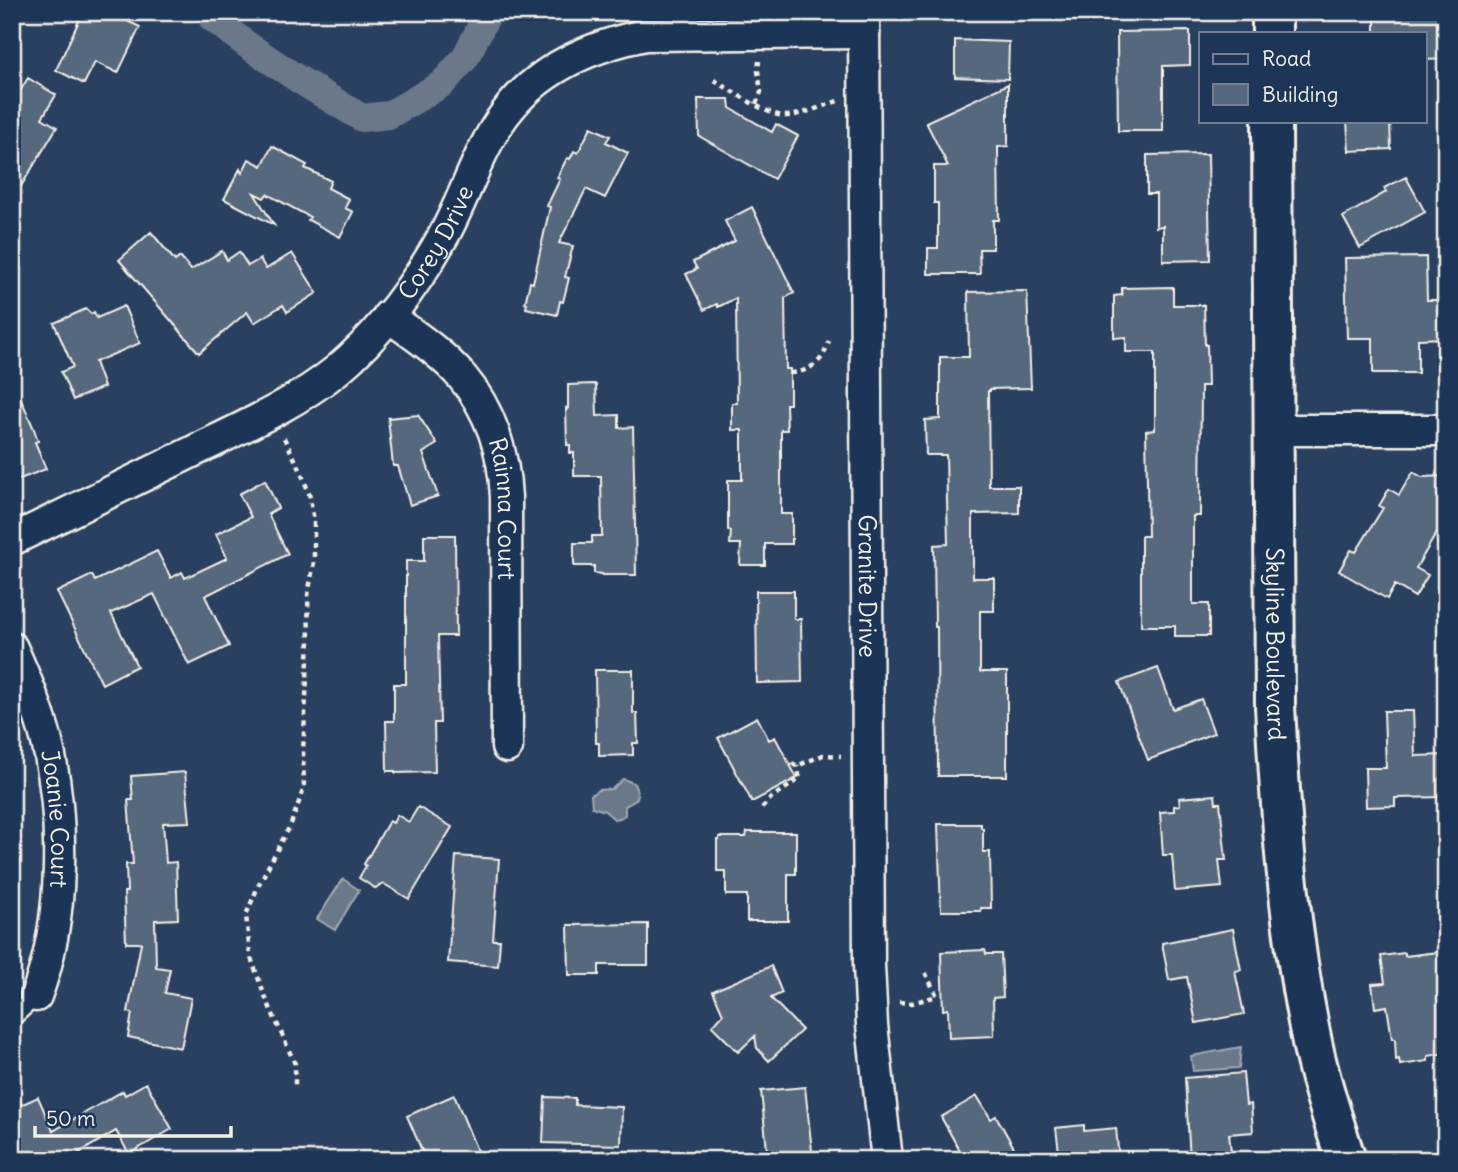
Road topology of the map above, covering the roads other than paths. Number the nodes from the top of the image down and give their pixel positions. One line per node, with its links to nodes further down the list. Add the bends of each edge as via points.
1 (1272, 12): 3 (street)
2 (864, 22): 5 (street, Corey Drive, via 645,35 590,50 546,74 504,115 445,232); 13 (street, Granite Drive, via 869,965)
3 (1272, 32)
4 (1272, 122): 6 (street, Skyline Boulevard)
5 (388, 316): 8 (street, Corey Drive, via 345,362 311,388 238,430); 10 (street, Rainna Court, via 463,378 490,422 500,451 506,498)
6 (1274, 430): 7 (street); 14 (street, Skyline Boulevard, via 1276,706 1285,862 1314,1049)
7 (1446, 430)
8 (12, 540)
9 (12, 648): 11 (street, Joanie Court, via 46,737 58,825 51,942)
10 (507, 747)
11 (36, 996): 12 (lane)
12 (12, 1018)
13 (887, 1160)
14 (1346, 1160)

